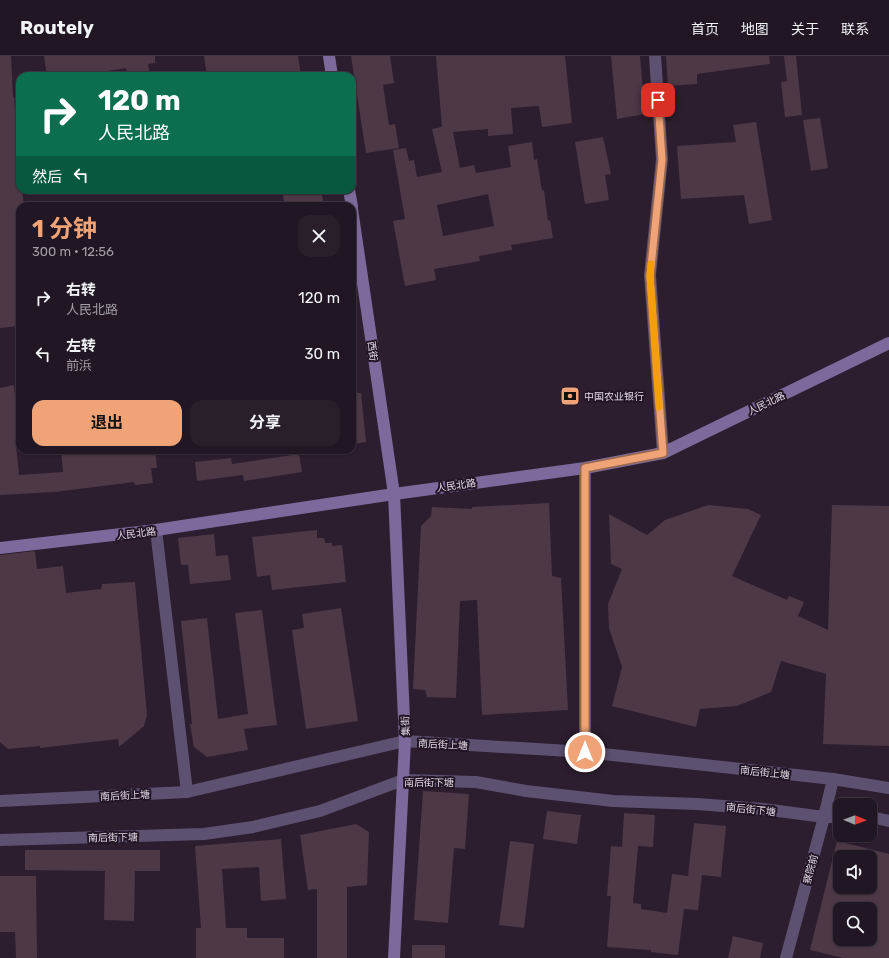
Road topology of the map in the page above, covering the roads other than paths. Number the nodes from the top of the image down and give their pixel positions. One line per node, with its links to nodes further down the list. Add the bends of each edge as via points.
1 (329, 56): 3 (main road)
2 (655, 56): 6 (street, via 662,160 650,276)
3 (331, 72)
4 (356, 234): 8 (main road, 西街)
5 (889, 343): 6 (main road, 人民北路)
6 (663, 453): 7 (main road, 人民北路)
7 (585, 468): 8 (main road, 人民北路); 12 (street)
8 (394, 494): 9 (main road, 人民北路); 11 (main road, 集街)
9 (156, 530): 10 (main road, 人民北路); 16 (street)
10 (0, 548)
11 (405, 741): 12 (street, 南后街上塘); 13 (main road, 集街); 16 (street, 南后街上塘)
12 (585, 752): 14 (street, 南后街上塘)
13 (403, 780): 18 (street, 南后街下塘, via 476,782 526,791 613,801 763,809); 22 (street, 南后街下塘, via 320,811 253,828 204,834); 23 (main road, 集街)
14 (833, 780): 15 (street, 南后街上塘); 18 (street, 察院前)
15 (889, 788)
16 (187, 792): 17 (street, 南后街上塘)
17 (0, 801)
18 (824, 817): 19 (street, 南后街下塘); 24 (street, 察院前)
19 (833, 817)
20 (877, 818): 21 (street)
21 (889, 821)
22 (0, 840)
23 (394, 958)
24 (786, 958)

